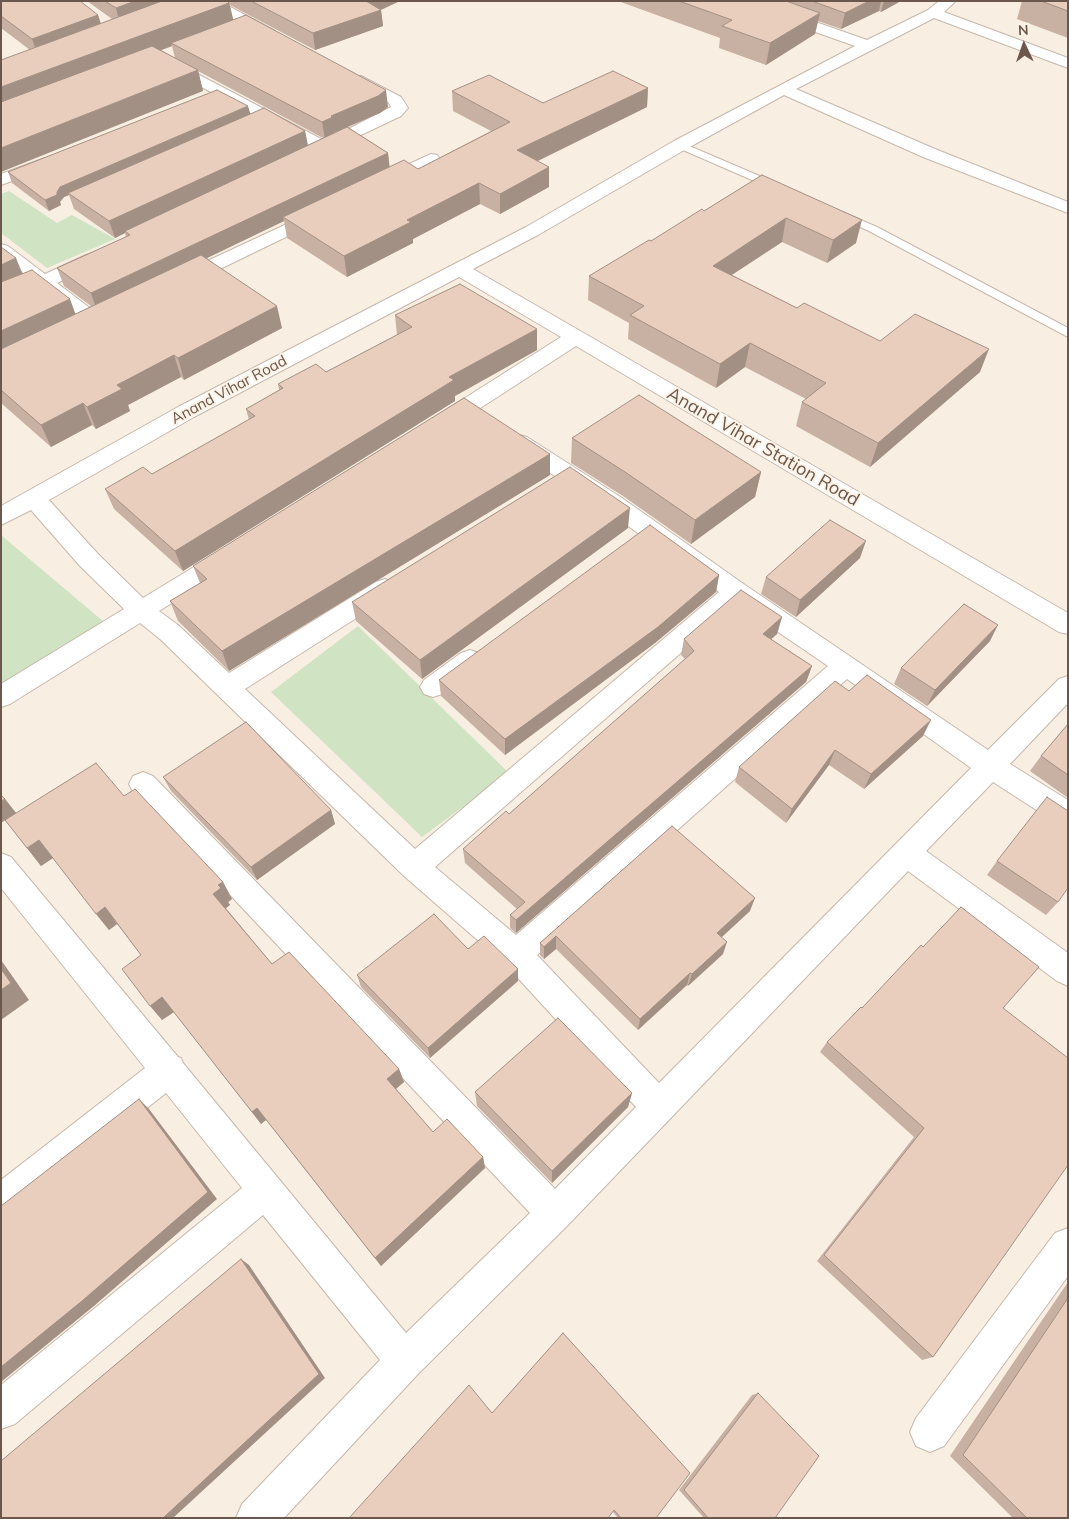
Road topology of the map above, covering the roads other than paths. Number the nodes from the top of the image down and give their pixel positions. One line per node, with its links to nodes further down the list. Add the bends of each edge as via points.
1 (741, 1): 8 (street)
2 (949, 1): 4 (street, Anand Vihar Road)
3 (202, 2): 5 (street)
4 (933, 13): 8 (street, Anand Vihar Road); 10 (street)
5 (250, 23): 6 (street); 7 (street)
6 (231, 30)
7 (284, 41)
8 (870, 46): 12 (street, Anand Vihar Road)
9 (176, 51): 13 (street, via 154,60)
10 (1068, 63)
11 (344, 73): 18 (street, via 395,100 400,108)
12 (784, 89): 17 (street, Anand Vihar Road); 26 (street, via 929,153)
13 (220, 92): 14 (street); 15 (street)
14 (202, 100)
15 (268, 116): 16 (street); 18 (street)
16 (250, 124)
17 (680, 145): 24 (lane); 30 (street, Anand Vihar Road, via 532,231)
18 (324, 148): 19 (street)
19 (307, 156)
20 (56, 158): 22 (street)
21 (431, 159): 23 (street)
22 (1, 180)
23 (361, 193)
24 (790, 193)
25 (334, 206): 32 (street)
26 (1068, 208)
27 (827, 209): 35 (lane, via 872,229)
28 (1, 250): 31 (street)
29 (105, 253): 31 (street)
30 (459, 269): 36 (street, Anand Vihar Station Road); 41 (street, Anand Vihar Road, via 186,412)
31 (44, 282): 33 (street); 34 (street)
32 (167, 288)
33 (1, 301)
34 (96, 322)
35 (1068, 333)
36 (576, 337): 37 (street); 47 (street, Anand Vihar Station Road)
37 (466, 408): 38 (street); 39 (street)
38 (424, 434)
39 (569, 475): 40 (street); 45 (street, via 640,534)
40 (544, 490)
41 (34, 498): 42 (street, Anand Vihar Road); 46 (street, via 88,560)
42 (1, 517)
43 (249, 544): 46 (street)
44 (404, 577): 52 (street)
45 (736, 591): 49 (street); 59 (street)
46 (141, 611): 52 (street, via 169,632); 53 (street)
47 (1068, 625)
48 (489, 646): 51 (street)
49 (846, 665): 54 (street); 60 (street)
50 (1068, 686): 54 (street)
51 (433, 687)
52 (226, 688): 59 (street)
53 (1, 697)
54 (990, 766): 56 (street); 57 (street)
55 (143, 784): 66 (street)
56 (1068, 815)
57 (905, 852): 61 (street); 63 (street)
58 (1, 866): 62 (street)
59 (414, 868): 60 (street)
60 (516, 954): 63 (street)
61 (1068, 972)
62 (169, 1070): 64 (street); 65 (street)
63 (659, 1107): 66 (street)
64 (266, 1190): 68 (street); 69 (street)
65 (1, 1202)
66 (555, 1214): 68 (street)
67 (1068, 1246): 70 (street)
68 (405, 1361): 71 (street)
69 (1, 1410)
70 (930, 1432)
71 (256, 1518)

